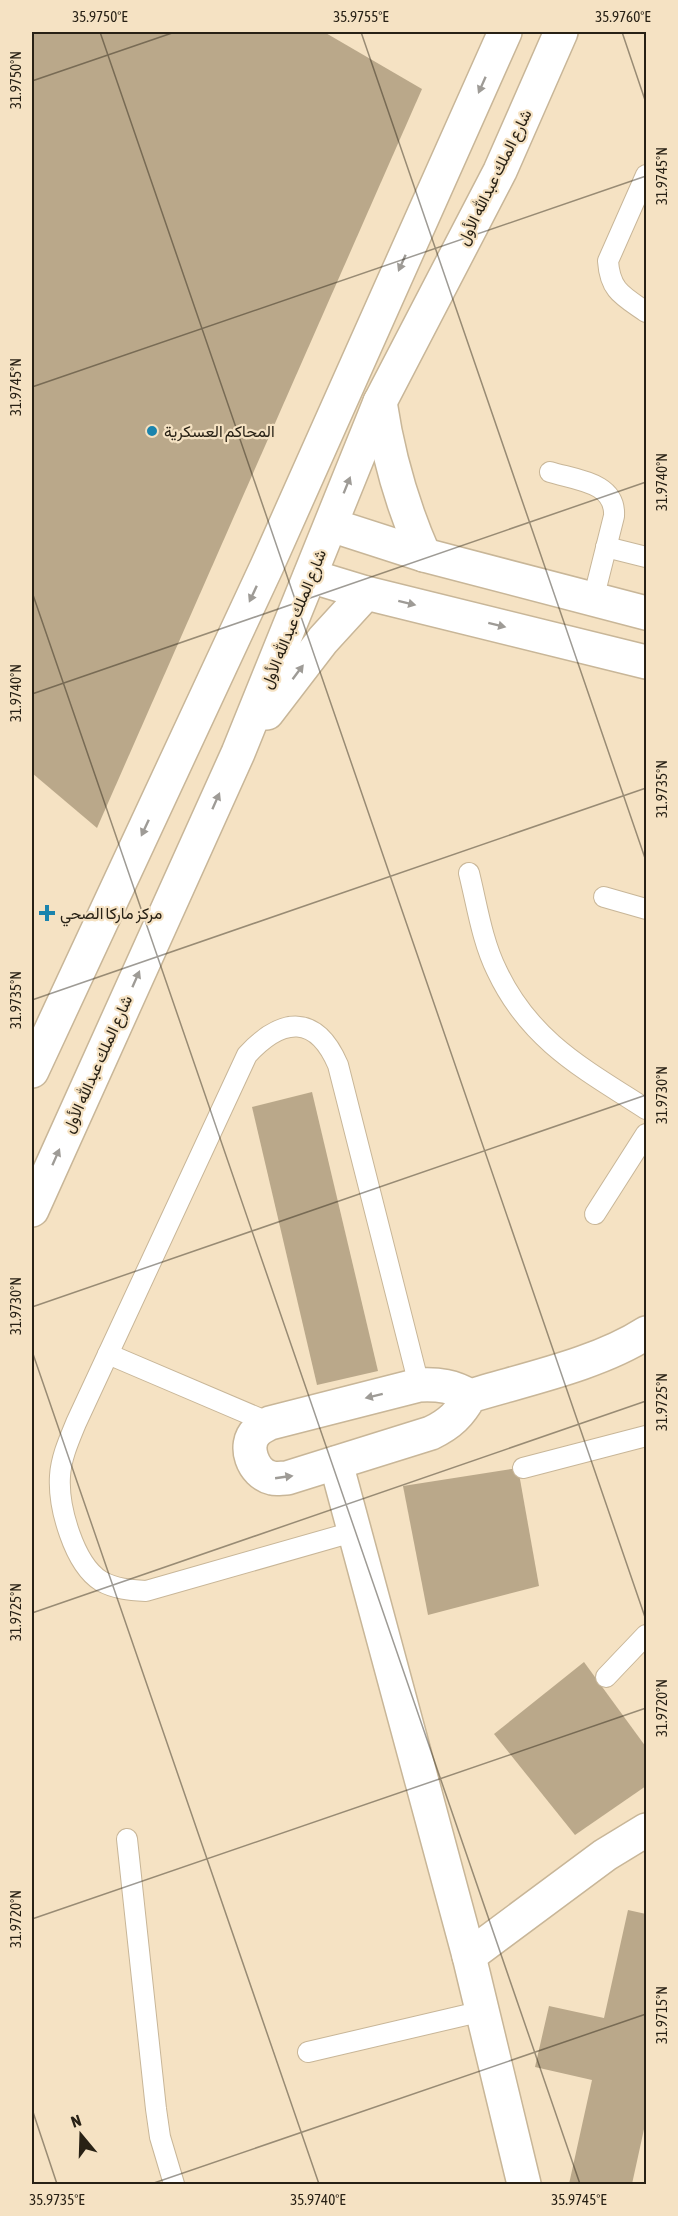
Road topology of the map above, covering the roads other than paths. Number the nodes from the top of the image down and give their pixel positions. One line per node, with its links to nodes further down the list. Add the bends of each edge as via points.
1 (502, 32): 7 (main road, one-way to 7)
2 (561, 32): 5 (main road, شارع الملك عبدالله الأول, via 500,171)
3 (646, 175): 4 (lane, via 608,261 609,276 616,290)
4 (646, 312)
5 (380, 402): 8 (main road, شارع الملك عبدالله الأول, one-way to 5); 10 (main road, via 396,480)
6 (550, 472): 9 (lane, via 596,485 612,497 614,516)
7 (290, 513): 8 (main road); 12 (main road)
8 (331, 525): 10 (main road); 13 (main road, شارع الملك عبدالله الأول)
9 (606, 547): 11 (lane); 15 (lane)
10 (424, 555): 15 (main road)
11 (646, 557)
12 (267, 566): 13 (main road); 23 (main road, one-way to 23)
13 (310, 576): 14 (main road); 19 (main road, شارع الملك عبدالله الأول)
14 (366, 593): 17 (main road, one-way to 17); 19 (main road, one-way to 14, via 316,648)
15 (593, 600): 16 (main road); 17 (main road)
16 (646, 613)
17 (581, 645): 18 (main road)
18 (646, 662)
19 (238, 753): 26 (main road, شارع الملك عبدالله الأول, one-way to 19)
20 (469, 873): 24 (lane, via 496,970 518,1009 549,1043)
21 (604, 897): 22 (lane)
22 (646, 909)
23 (32, 1071)
24 (646, 1109)
25 (646, 1134): 27 (lane)
26 (32, 1210)
27 (595, 1214)
28 (646, 1333): 31 (main road, via 602,1356)
29 (108, 1354): 30 (lane, via 247,1055 262,1038 281,1029 301,1027 319,1034 338,1065); 32 (lane); 36 (lane, via 66,1448 60,1475 67,1528 85,1563 100,1580 121,1589 146,1591)
30 (419, 1385): 31 (main road, via 437,1384); 32 (main road, one-way to 32)
31 (470, 1396): 34 (main road, via 448,1425)
32 (270, 1423): 34 (main road, one-way to 34, via 256,1432 250,1445 251,1460 259,1472 272,1479 287,1478)
33 (646, 1436): 35 (lane)
34 (336, 1463): 36 (main road)
35 (523, 1468)
36 (353, 1532): 41 (main road)
37 (646, 1635): 38 (lane)
38 (606, 1677)
39 (646, 1830): 41 (main road, via 605,1855)
40 (127, 1839): 44 (lane, via 156,2109)
41 (469, 1956): 42 (main road)
42 (483, 2011): 43 (lane); 45 (main road)
43 (308, 2052)
44 (174, 2184)
45 (524, 2184)

